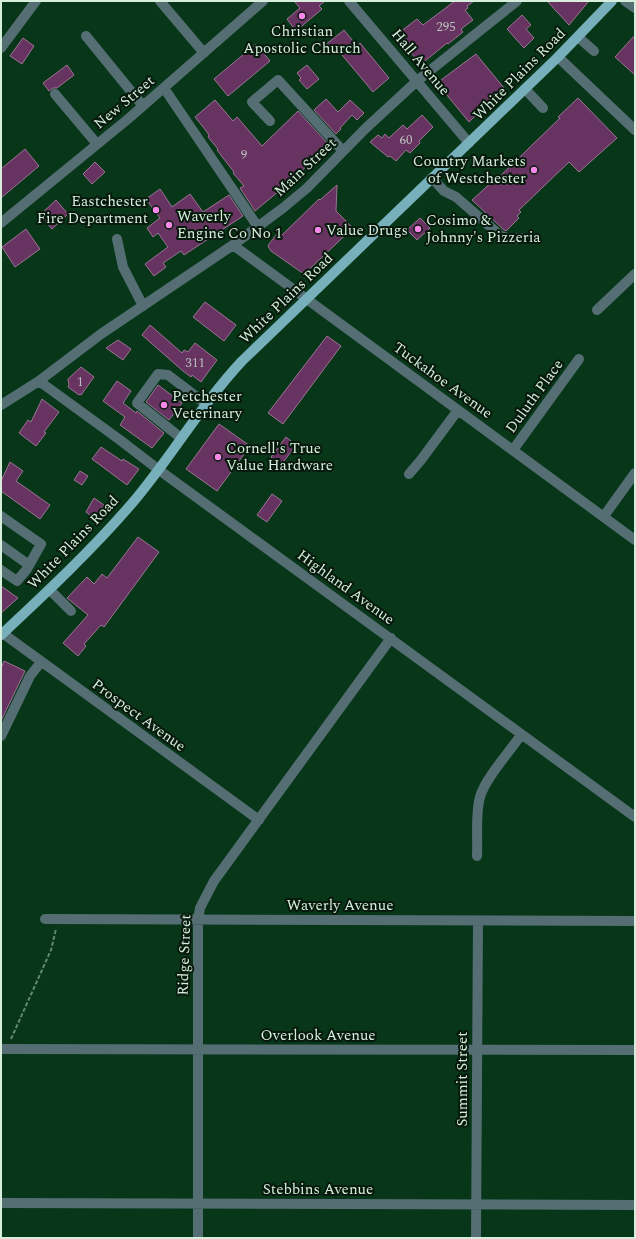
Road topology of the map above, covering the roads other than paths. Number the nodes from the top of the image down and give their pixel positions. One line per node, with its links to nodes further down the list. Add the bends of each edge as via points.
1 (36, 1): 11 (street)
2 (160, 1): 13 (street)
3 (263, 1): 13 (street, New Street)
4 (349, 1): 15 (street, Hall Avenue)
5 (517, 1): 15 (street, Main Street)
6 (612, 1): 10 (main road, White Plains Road)
7 (625, 1): 8 (street)
8 (635, 8)
9 (86, 36): 19 (street)
10 (578, 36): 12 (street); 14 (main road, White Plains Road)
11 (1, 48)
12 (594, 51)
13 (204, 53): 16 (street, New Street)
14 (558, 57): 17 (main road, White Plains Road); 22 (street)
15 (417, 81): 23 (street, Hall Avenue); 25 (street, Main Street)
16 (164, 88): 19 (street, New Street); 28 (street)
17 (525, 89): 20 (street); 23 (main road, White Plains Road)
18 (55, 94): 24 (street)
19 (143, 106): 24 (street, New Street)
20 (543, 108)
21 (270, 121): 25 (street, via 252,102 278,80)
22 (635, 130)
23 (469, 143): 26 (main road, White Plains Road)
24 (97, 144): 27 (street, New Street)
25 (343, 151): 28 (street, Main Street, via 307,188)
26 (432, 178): 29 (street, via 444,191 456,197 501,236 511,240); 33 (main road, White Plains Road)
27 (1, 223)
28 (258, 227): 31 (street, Main Street)
29 (521, 238)
30 (117, 239): 34 (street, via 123,267)
31 (233, 246): 33 (street, Tuckahoe Avenue); 34 (street, Main Street)
32 (635, 274): 35 (street)
33 (307, 299): 38 (main road, White Plains Road, via 242,361); 40 (street, Tuckahoe Avenue)
34 (143, 306): 37 (street, Main Street)
35 (597, 310)
36 (579, 359): 42 (street, Duluth Place)
37 (39, 381): 39 (street, Main Street); 43 (street, Highland Avenue)
38 (206, 404): 41 (main road, White Plains Road); 41 (street, via 168,375 158,374 137,404)
39 (1, 405)
40 (458, 410): 42 (street, Tuckahoe Avenue); 45 (street)
41 (181, 438): 43 (main road, White Plains Road)
42 (513, 450): 47 (street, Tuckahoe Avenue)
43 (159, 470): 52 (main road, White Plains Road, via 100,539); 55 (street, Highland Avenue)
44 (635, 473): 47 (street)
45 (409, 474)
46 (1, 516): 50 (street, via 41,544)
47 (604, 516): 48 (street, Tuckahoe Avenue)
48 (635, 540)
49 (1, 545): 50 (street)
50 (29, 565): 51 (street, via 17,581)
51 (1, 570)
52 (50, 590): 53 (street); 54 (main road, White Plains Road)
53 (71, 611)
54 (2, 634): 56 (street, Prospect Avenue)
55 (391, 638): 57 (street, Highland Avenue); 60 (street, Ridge Street)
56 (41, 662): 58 (street, via 30,676); 60 (street, Prospect Avenue)
57 (521, 735): 59 (street, Highland Avenue); 61 (street, via 480,796)
58 (1, 736)
59 (635, 816)
60 (259, 820): 63 (street, Ridge Street, via 214,881 200,908)
61 (477, 856)
62 (45, 919): 63 (street, Waverly Avenue)
63 (198, 920): 64 (street, Waverly Avenue); 67 (street, Ridge Street)
64 (478, 921): 65 (street, Waverly Avenue); 68 (street, Summit Street)
65 (635, 921)
66 (4, 1049): 67 (street, Overlook Avenue)
67 (197, 1049): 68 (street, Overlook Avenue); 71 (street, Ridge Street)
68 (477, 1050): 69 (street, Overlook Avenue); 72 (street, Summit Street)
69 (635, 1050)
70 (1, 1203): 71 (street, Stebbins Avenue)
71 (198, 1204): 72 (street, Stebbins Avenue); 74 (street, Ridge Street)
72 (476, 1205): 73 (street, Stebbins Avenue); 75 (street, Summit Street)
73 (635, 1205)
74 (198, 1238)
75 (476, 1238)

